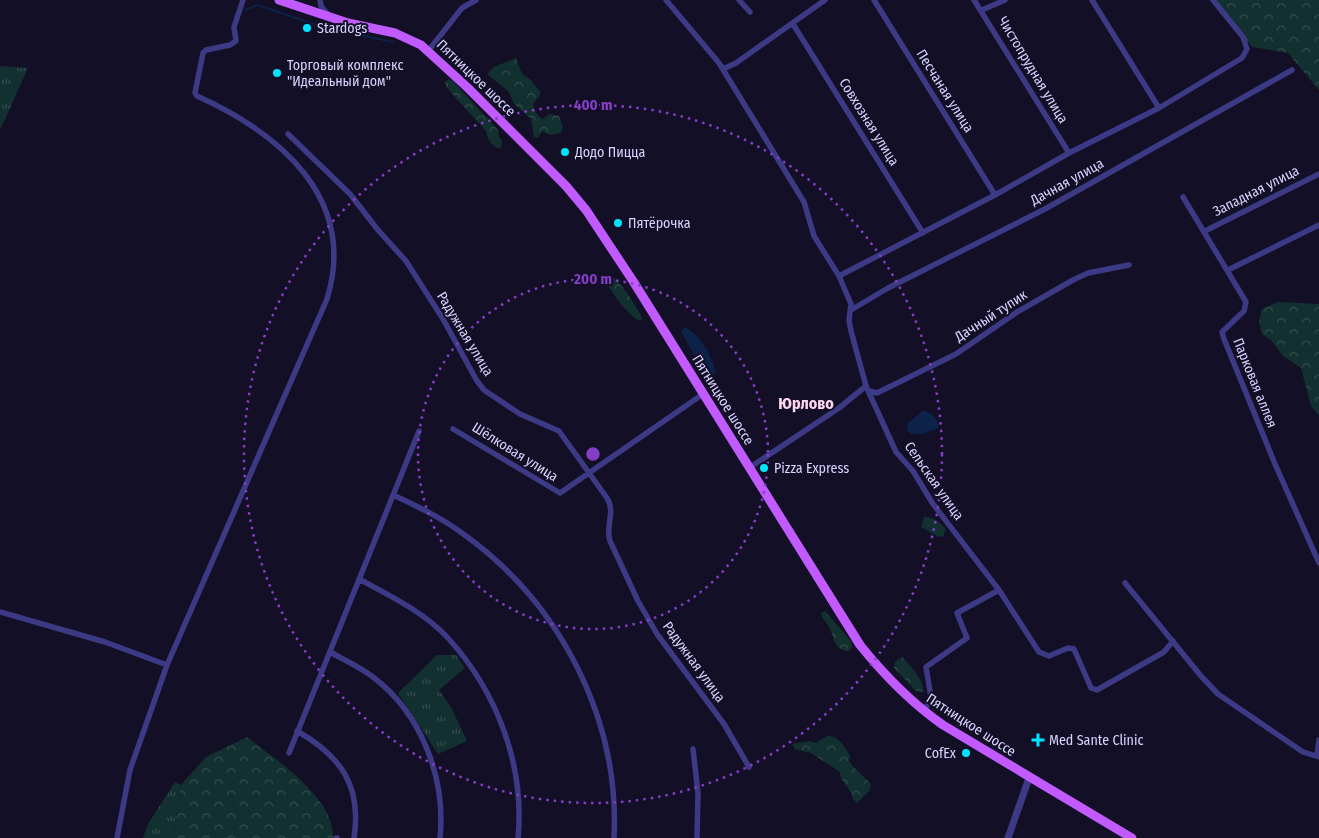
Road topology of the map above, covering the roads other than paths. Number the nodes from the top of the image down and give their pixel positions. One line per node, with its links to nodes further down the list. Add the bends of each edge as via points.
1 (243, 0): 48 (street, via 234,27 236,41 206,50 195,92 261,131 305,175 326,209 335,242 335,259 327,299)
2 (279, 0): 13 (main road, Пятницкое шоссе)
3 (320, 0): 16 (street)
4 (476, 0): 18 (street, via 462,8)
5 (666, 0): 19 (street, Сельская улица)
6 (825, 0): 17 (street)
7 (874, 0): 25 (street, Песчаная улица)
8 (974, 0): 14 (street, Чистопрудная улица)
9 (1005, 0): 14 (street)
10 (1092, 0): 21 (street)
11 (1213, 0): 21 (street, via 1243,37 1247,49 1242,58)
12 (741, 1): 15 (street)
13 (297, 3): 16 (main road, Пятницкое шоссе)
14 (982, 10): 23 (street, Чистопрудная улица)
15 (750, 12)
16 (330, 18): 18 (main road, Пятницкое шоссе, via 405,36)
17 (793, 24): 19 (street); 29 (street, Совхозная улица)
18 (429, 50): 35 (main road, Пятницкое шоссе, via 532,150 586,210)
19 (723, 69): 32 (street, Сельская улица, via 804,202 814,236)
20 (1292, 70): 33 (street, Дачная улица, via 1045,209 888,288)
21 (1159, 108): 23 (street)
22 (288, 134): 39 (street, Радужная улица, via 350,194 406,261 484,390 520,414 558,431)
23 (1069, 153): 25 (street)
24 (1319, 174): 28 (street, Западная улица)
25 (995, 195): 29 (street)
26 (1183, 197): 28 (street, Парковая аллея)
27 (1318, 227): 31 (street)
28 (1205, 231): 31 (street, Парковая аллея)
29 (923, 233): 32 (street)
30 (1128, 265): 34 (street, Дачный тупик, via 1088,273 1073,280 934,366 877,393)
31 (1228, 270): 41 (street, Парковая аллея, via 1246,302 1244,311 1222,332 1224,340)
32 (838, 276): 33 (street, Сельская улица)
33 (852, 310): 34 (street, Сельская улица, via 849,320 851,331)
34 (868, 389): 38 (street); 44 (street, Сельская улица, via 896,452)
35 (703, 394): 38 (main road, Пятницкое шоссе); 39 (street)
36 (454, 429): 39 (street, Шёлковая улица, via 556,493)
37 (420, 431): 40 (street)
38 (748, 468): 49 (main road, Пятницкое шоссе, via 860,645 884,675)
39 (589, 474): 55 (street, Радужная улица, via 611,503 608,533 638,600 657,634 724,724)
40 (394, 495): 42 (street); 61 (street, via 437,516 466,536 499,562 549,617 587,688 601,728 612,788)
41 (1319, 563)
42 (359, 579): 47 (street); 60 (street, via 422,616 447,637 474,670 493,703 510,748 519,795)
43 (1125, 583): 46 (street)
44 (999, 590): 46 (street, Сельская улица, via 1039,652 1049,656 1068,648 1074,650 1091,688 1097,690 1164,652); 49 (street, via 957,613 967,638 926,668 931,696)
45 (0, 612): 48 (street, via 105,642)
46 (1173, 641): 54 (street, via 1218,694 1304,752)
47 (330, 652): 50 (street); 59 (street, via 374,678 410,718 424,741 435,767 439,788 442,811)
48 (167, 665): 57 (street, via 130,770)
49 (924, 712): 56 (main road, Пятницкое шоссе)
50 (297, 731): 53 (street); 58 (street, via 320,744 346,774 356,810)
51 (1319, 744): 54 (street)
52 (693, 749): 62 (street, via 698,793)
53 (289, 752)
54 (1318, 756)
55 (749, 767)
56 (1029, 778): 63 (street); 64 (main road, Пятницкое шоссе)
57 (117, 838)
58 (354, 838)
59 (440, 838)
60 (518, 838)
61 (614, 838)
62 (697, 838)
63 (1008, 838)
64 (1132, 838)

